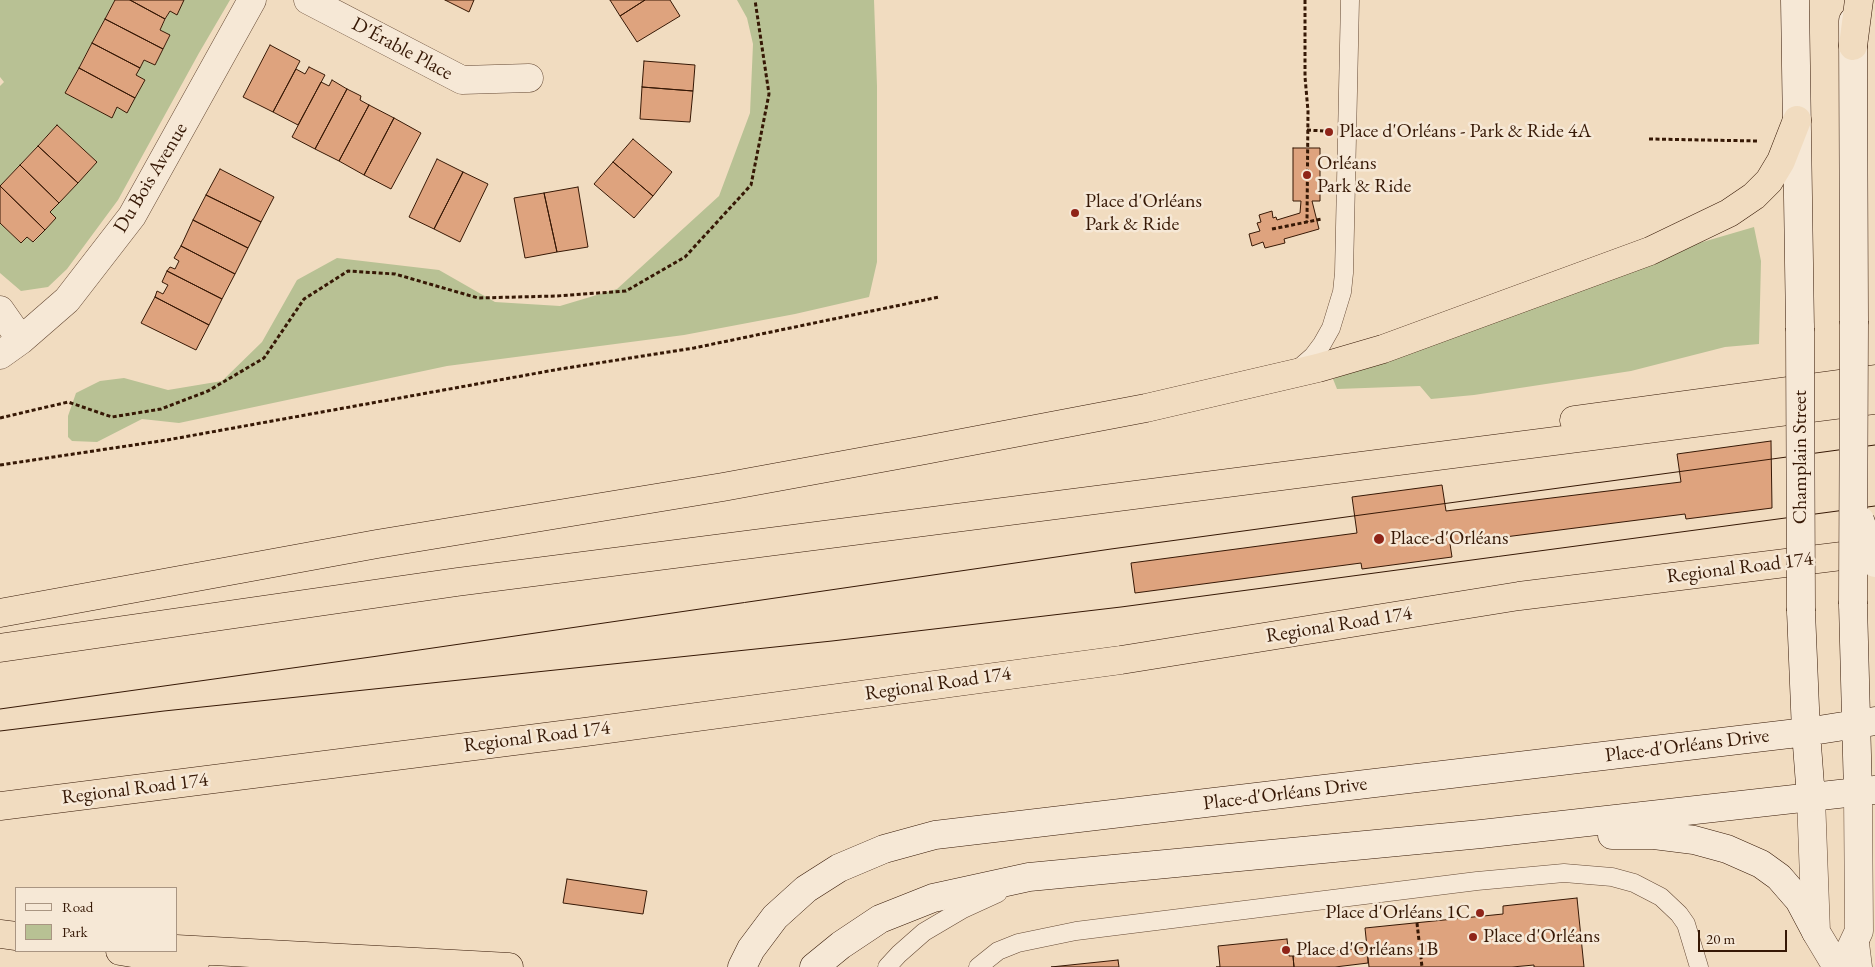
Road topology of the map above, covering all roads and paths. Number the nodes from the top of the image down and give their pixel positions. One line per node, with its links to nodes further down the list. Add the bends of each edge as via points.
1 (252, 0): 21 (main road, Du Bois Avenue, via 132,216 67,300)
2 (308, 0): 10 (main road, D'Érable Place, via 462,80)
3 (755, 0): 25 (path, via 769,94 751,185 686,257 626,291 478,298 394,274 348,271 304,299 264,358 208,391 161,409 112,417 68,402)
4 (1305, 0): 12 (path, via 1304,77)
5 (1350, 0): 22 (lane, via 1342,292 1322,344)
6 (1795, 0): 11 (main road, Champlain Street)
7 (1853, 0): 9 (main road)
8 (1859, 0): 9 (highway)
9 (1853, 46): 27 (main road, bridge)
10 (529, 78)
11 (1797, 120): 22 (highway, via 1781,161 1769,180 1754,196 1729,213 1650,251 1508,305 1383,349); 34 (main road, Champlain Street, bridge, via 1801,612)
12 (1308, 130): 13 (path); 17 (path)
13 (1324, 130)
14 (1649, 139): 15 (path)
15 (1760, 141)
16 (1323, 219): 17 (path)
17 (1307, 222): 18 (path)
18 (1272, 229)
19 (939, 298): 26 (path, via 694,348 167,440)
20 (0, 310): 21 (main road)
21 (10, 347)
22 (1291, 375): 31 (highway, via 1146,408 925,450 377,544)
23 (1875, 379): 30 (highway, via 641,545)
24 (1875, 400): 30 (highway)
25 (0, 418)
26 (0, 465)
27 (1854, 502): 29 (main road, bridge); 33 (main road, bridge, via 1853,604)
28 (1875, 552): 37 (highway, Regional Road 174, via 1518,596 1121,660)
29 (1875, 563)
30 (457, 582): 32 (highway)
31 (0, 613)
32 (0, 648)
33 (1865, 722): 34 (main road, Place-d'Orléans Drive); 35 (main road)
34 (1806, 732): 36 (main road, Champlain Street); 49 (main road, Place-d'Orléans Drive, via 935,835 884,849 840,868 806,889 775,917)
35 (1866, 792): 36 (main road); 41 (main road)
36 (1811, 798): 38 (main road); 42 (main road, Champlain Street)
37 (0, 806)
38 (1481, 834): 39 (main road); 42 (main road, via 1654,835 1694,840 1727,849 1761,864 1779,877 1799,900)
39 (1029, 877): 50 (main road, via 933,898 880,919); 51 (lane, via 924,932)
40 (1417, 922): 53 (path)
41 (1859, 931): 56 (main road); 57 (lane)
42 (1816, 932): 55 (main road)
43 (0, 934): 44 (highway)
44 (15, 936)
45 (178, 949): 48 (highway)
46 (126, 952): 47 (highway)
47 (218, 967)
48 (509, 967)
49 (742, 967)
50 (814, 967)
51 (887, 967)
52 (978, 967): 54 (lane, via 998,951 1018,943 1076,931 1467,882 1564,873 1612,876 1661,897 1686,924)
53 (1422, 967)
54 (1699, 967)
55 (1838, 967)
56 (1842, 967)
57 (1863, 967)

